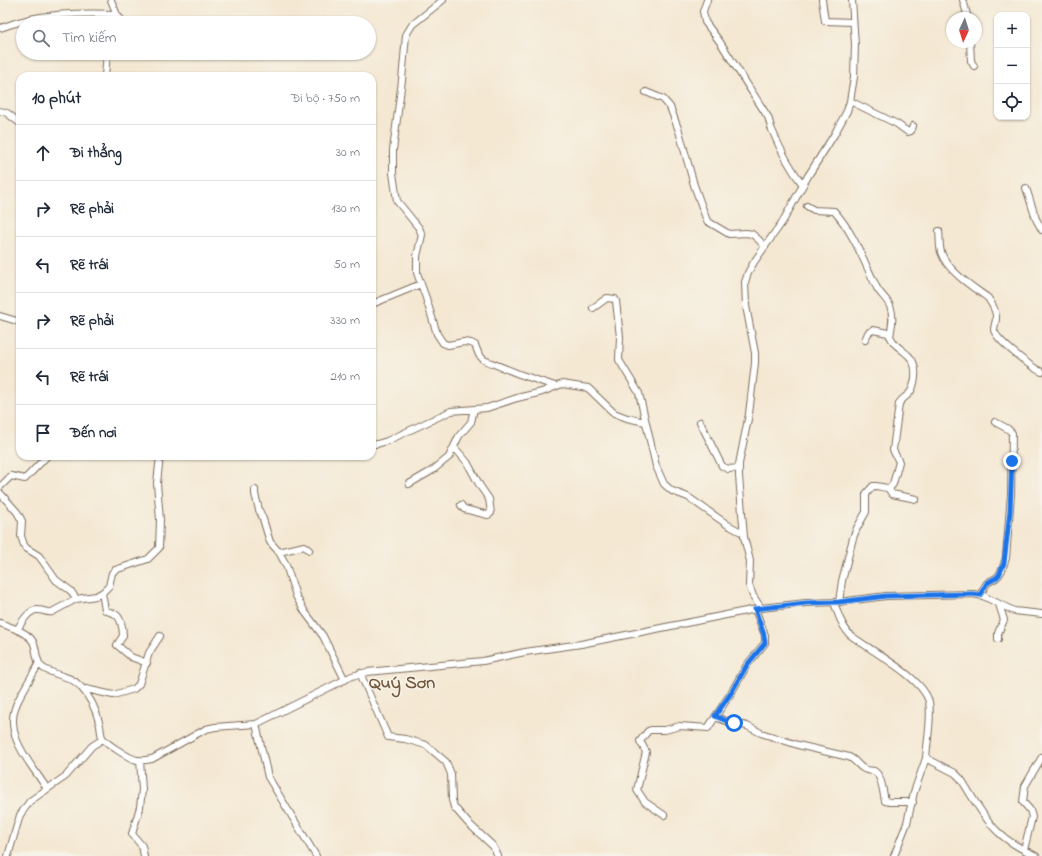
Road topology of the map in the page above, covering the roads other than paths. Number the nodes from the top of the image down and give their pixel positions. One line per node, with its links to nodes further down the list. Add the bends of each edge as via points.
1 (112, 0): 8 (street)
2 (443, 0): 28 (street, via 412,25 406,35 393,150 397,201 422,235 416,264)
3 (707, 0): 22 (street, via 703,12 705,22 768,118 785,158)
4 (822, 0): 10 (street, via 826,21)
5 (852, 0): 10 (street)
6 (963, 0): 7 (street)
7 (966, 12)
8 (116, 14): 9 (street, via 84,12)
9 (47, 16)
10 (853, 22): 18 (street, via 854,77)
11 (16, 23): 12 (street)
12 (0, 28)
13 (970, 48): 15 (street)
14 (106, 60): 16 (street)
15 (974, 66)
16 (105, 72)
17 (646, 92): 27 (street, via 663,98 670,107 707,221 729,234 752,234)
18 (850, 101): 21 (street, via 908,132); 22 (street, via 834,135)
19 (0, 111): 20 (street)
20 (16, 120)
21 (913, 126)
22 (803, 185): 27 (street)
23 (1026, 188): 25 (street)
24 (807, 206): 33 (street, via 814,210 834,210 844,221 878,290 890,306 893,322)
25 (1042, 230)
26 (940, 231): 35 (street, via 940,250 947,263 959,277 988,298 996,316 996,335 1014,353)
27 (765, 247): 45 (street, via 745,282 755,362)
28 (421, 284): 29 (street); 36 (street, via 437,334 443,343 471,343 484,360)
29 (376, 302)
30 (593, 308): 38 (street, via 607,298 615,298 620,337 619,360 637,387)
31 (0, 316): 32 (street)
32 (16, 321)
33 (890, 336): 34 (street, via 885,332 873,330 868,333); 48 (street, via 894,343 910,356 916,368 911,392 899,404 892,450 899,462 893,484)
34 (865, 340)
35 (1042, 372)
36 (555, 386): 37 (street, via 538,394); 38 (street, via 585,386 618,415)
37 (474, 409): 41 (street, via 451,411 387,441); 42 (street, via 471,422 459,436)
38 (645, 422): 53 (street, via 656,466 664,484)
39 (700, 422): 45 (street, via 722,466 728,469)
40 (995, 422): 57 (street, via 1012,433 1006,558 1002,570 996,578 987,583)
41 (376, 443)
42 (454, 447): 46 (street, via 449,457); 52 (street, via 467,462 489,499 491,513 488,515 464,509)
43 (43, 460): 47 (street, via 25,479 11,476)
44 (160, 460): 56 (street, via 157,483 159,548 148,558 115,570 109,586)
45 (739, 468): 53 (street)
46 (409, 484)
47 (0, 487)
48 (888, 488): 51 (street, via 892,494); 59 (street, via 873,486 866,494 866,512 853,538)
49 (255, 490): 55 (street, via 258,510 264,519 270,542)
50 (0, 493): 58 (street, via 22,521 21,536 24,545 39,556 56,580 71,591)
51 (916, 499)
52 (461, 505)
53 (743, 532): 61 (street, via 750,560 749,584)
54 (309, 550): 55 (street, via 304,546)
55 (279, 552): 70 (street, via 296,596 323,636)
56 (102, 593): 58 (street); 68 (street, via 105,610 116,615 122,626 123,636 117,645 130,658)
57 (980, 595): 59 (street, via 886,596); 60 (street)
58 (76, 599): 64 (street, via 52,612 34,610)
59 (837, 602): 61 (street); 76 (street, via 839,618 844,629 910,678 926,695 930,711)
60 (999, 604): 62 (street, via 1014,611); 66 (street, via 1004,620)
61 (758, 608): 69 (street, via 483,661); 72 (street, via 765,643 747,665)
62 (1042, 614)
63 (0, 622): 64 (street)
64 (17, 630): 67 (street, via 33,642)
65 (160, 636): 68 (street)
66 (998, 639)
67 (39, 663): 71 (street, via 46,670 75,681); 78 (street, via 17,704 13,719 15,736)
68 (146, 663): 71 (street, via 134,689 113,695 86,689)
69 (360, 673): 70 (street); 85 (street, via 388,737 426,745 446,762 451,774 454,807 493,846)
70 (345, 680): 73 (street)
71 (85, 692): 74 (street, via 97,716)
72 (715, 716): 79 (street, via 798,745 849,757 857,761 864,770 877,774 885,801); 80 (street, via 708,728 680,726 651,730 640,741 646,752 637,790 645,802)
73 (256, 724): 77 (street, via 206,729 152,759); 84 (street, via 268,777)
74 (103, 739): 77 (street, via 133,759); 78 (street, via 92,746 66,776)
75 (1042, 757): 81 (street, via 1025,786 1023,802 1032,817)
76 (926, 758): 79 (street); 81 (street, via 956,773 996,831)
77 (140, 760): 83 (street, via 142,790 132,834 142,846)
78 (47, 789): 82 (street, via 30,801 20,815)
79 (913, 802): 86 (street)
80 (664, 815)
81 (1024, 850): 87 (street)
82 (8, 856)
83 (144, 856)
84 (316, 856)
85 (498, 856)
86 (894, 856)
87 (1036, 856)

